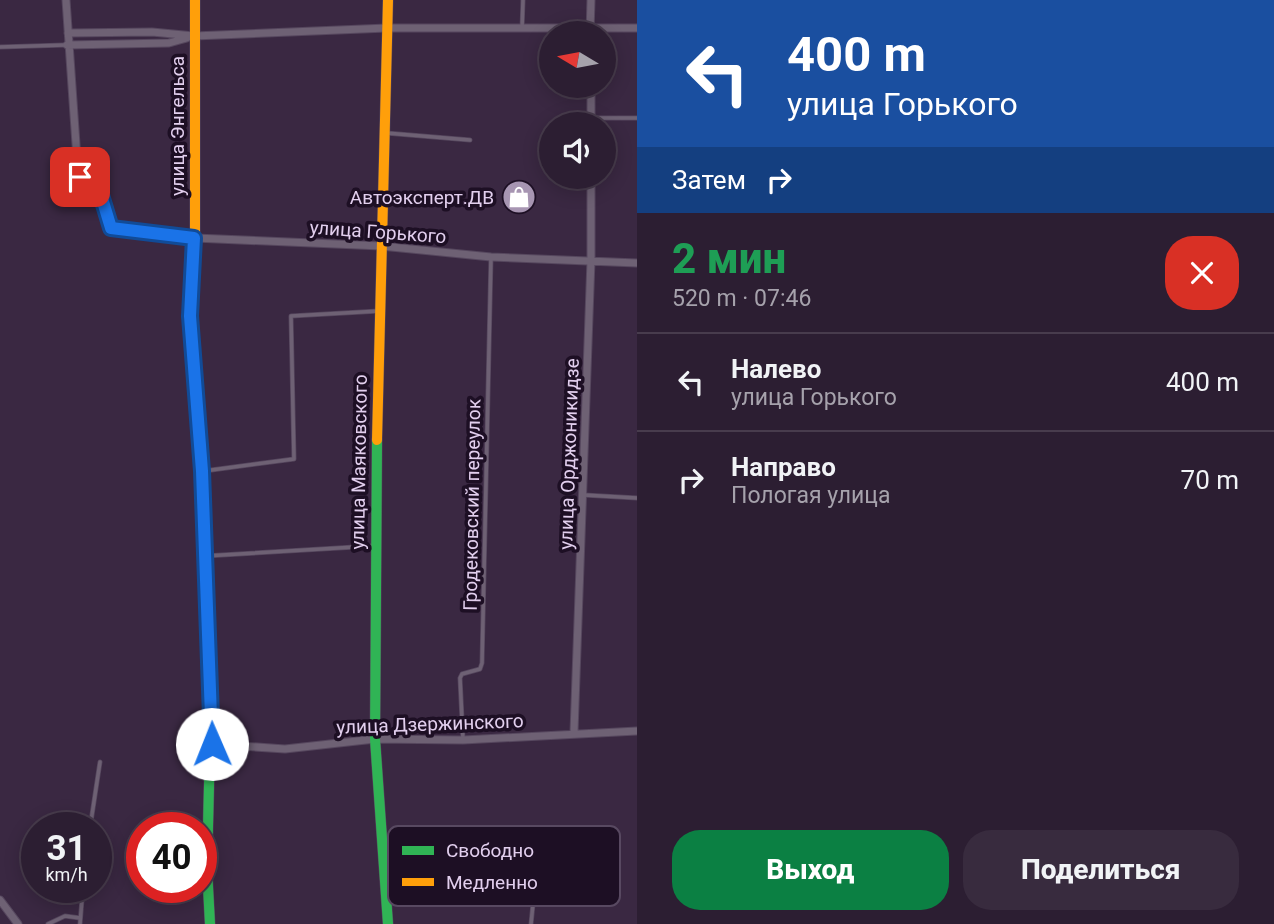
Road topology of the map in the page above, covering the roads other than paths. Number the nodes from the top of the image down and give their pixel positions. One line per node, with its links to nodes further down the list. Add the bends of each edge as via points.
1 (66, 0): 12 (street)
2 (195, 0): 13 (street, улица Энгельса)
3 (388, 0): 8 (street, улица Маяковского)
4 (523, 0): 10 (lane)
5 (591, 0): 6 (street)
6 (590, 21)
7 (637, 27): 9 (street)
8 (387, 28): 10 (street); 13 (street); 18 (street, улица Маяковского)
9 (616, 29)
10 (522, 30): 11 (street)
11 (539, 30)
12 (68, 33): 13 (street); 14 (street)
13 (194, 36): 14 (street, via 169,43); 21 (street, улица Энгельса)
14 (67, 45): 15 (lane); 21 (street, улица Горького, via 78,173 101,195 108,223 117,230)
15 (0, 47)
16 (637, 118): 17 (lane)
17 (616, 119)
18 (384, 133): 19 (lane); 22 (street, улица Маяковского)
19 (470, 140)
20 (591, 189): 24 (street, улица Орджоникидзе)
21 (194, 238): 22 (street, улица Горького); 27 (street, улица Энгельса, via 190,316)
22 (381, 246): 23 (street, улица Горького); 26 (street, улица Маяковского)
23 (491, 257): 24 (street, улица Горького); 35 (lane, Гродековский переулок, via 482,663 480,669 460,678)
24 (591, 260): 25 (street, улица Горького); 28 (street, улица Орджоникидзе)
25 (637, 263)
26 (380, 311): 27 (lane, via 290,316 294,459); 30 (street, улица Маяковского)
27 (202, 471): 31 (street, улица Энгельса)
28 (584, 495): 29 (lane); 33 (street, улица Орджоникидзе)
29 (637, 498)
30 (374, 546): 31 (lane); 34 (street, улица Маяковского)
31 (205, 556): 37 (street, улица Энгельса)
32 (637, 731): 33 (street, улица Дзержинского)
33 (574, 732): 35 (street, улица Дзержинского)
34 (375, 739): 35 (street, улица Дзержинского); 37 (street, улица Дзержинского, via 285,748); 48 (street, улица Маяковского)
35 (463, 740)
36 (181, 744): 37 (lane, улица Дзержинского)
37 (212, 744): 47 (street, улица Энгельса, via 207,868)
38 (100, 762): 39 (lane)
39 (92, 812)
40 (1, 902): 44 (street)
41 (81, 903): 43 (lane)
42 (533, 906): 49 (lane)
43 (80, 918): 45 (lane, via 65,916); 46 (lane)
44 (18, 924)
45 (47, 924)
46 (80, 924)
47 (210, 924)
48 (388, 924)
49 (531, 924)

